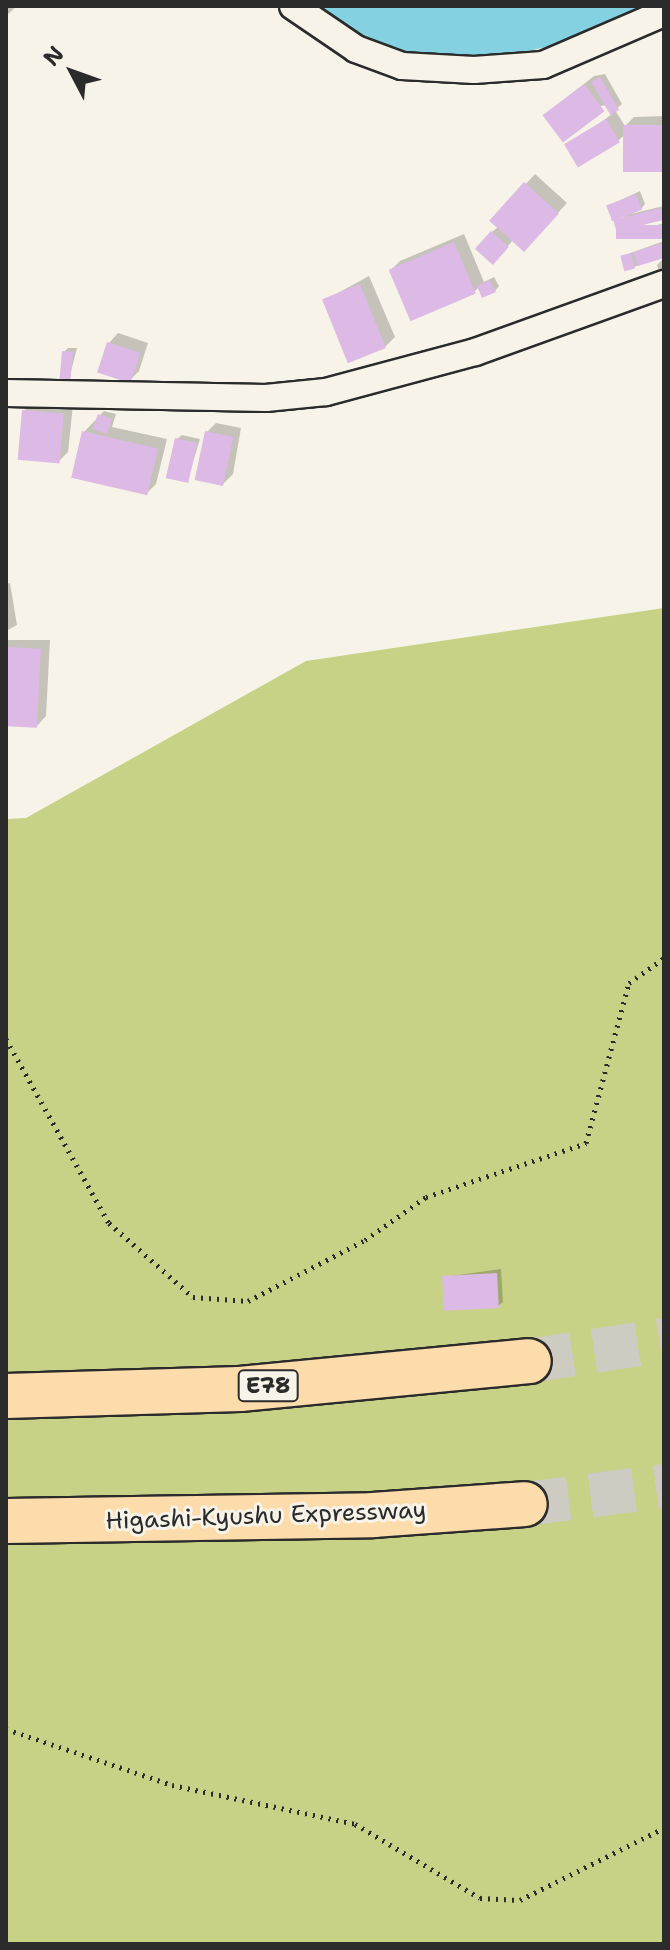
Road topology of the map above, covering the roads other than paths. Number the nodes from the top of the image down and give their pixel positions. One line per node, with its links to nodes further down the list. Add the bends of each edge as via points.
1 (293, 6): 2 (street, via 356,49 402,66 474,70 543,65)
2 (664, 13)
3 (664, 284): 4 (street, via 448,360 326,392 266,398)
4 (6, 393)
5 (529, 1361): 6 (highway, E78, via 240,1389)
6 (6, 1396)
7 (525, 1504): 8 (highway, Higashi-Kyushu Expressway, via 373,1515)
8 (6, 1521)

